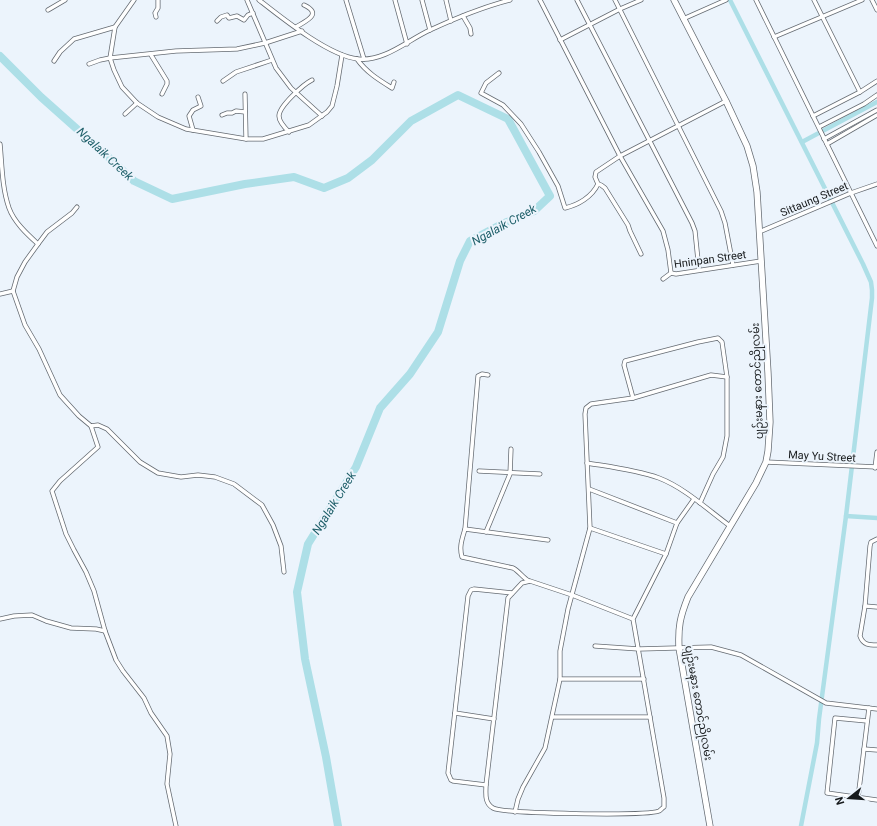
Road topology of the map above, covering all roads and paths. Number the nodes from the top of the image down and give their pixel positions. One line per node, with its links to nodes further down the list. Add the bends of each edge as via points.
1 (65, 0): 23 (street)
2 (134, 0): 33 (street)
3 (158, 0): 27 (street)
4 (247, 0): 25 (street)
5 (260, 0): 34 (street)
6 (346, 0): 46 (street)
7 (395, 0): 41 (street)
8 (422, 0): 35 (street)
9 (446, 0): 31 (street)
10 (510, 0): 26 (street)
11 (540, 0): 39 (street)
12 (577, 0): 32 (street)
13 (615, 0): 22 (street)
14 (641, 0): 22 (street)
15 (674, 0): 29 (main road, ပျဉ်းမနား တောင်ညိုလမ်း)
16 (726, 0): 29 (street)
17 (756, 0): 38 (street)
18 (814, 0): 28 (street)
19 (862, 0): 28 (street)
20 (872, 0): 24 (street)
21 (304, 5): 34 (street, via 311,8 312,15)
22 (620, 9): 32 (street); 70 (street)
23 (48, 10)
24 (877, 10)
25 (253, 13): 30 (street, via 248,14 244,20 237,16 229,18 227,15); 40 (street)
26 (463, 16): 31 (street); 37 (street)
27 (156, 17)
28 (822, 17): 38 (street); 55 (street)
29 (683, 19): 61 (main road, ပျဉ်းမနား တောင်ညိုလမ်း)
30 (217, 21)
31 (452, 21): 35 (street)
32 (589, 24): 39 (street); 76 (street)
33 (115, 27): 44 (street); 48 (street, via 74,39)
34 (296, 27): 36 (street)
35 (430, 30): 41 (street)
36 (302, 31): 40 (street); 43 (street)
37 (471, 34)
38 (774, 37): 69 (street)
39 (560, 40): 79 (street)
40 (265, 43): 42 (street, via 237,49 176,51); 47 (street)
41 (407, 44): 46 (street)
42 (151, 55): 44 (street); 57 (street, via 167,80 168,84)
43 (342, 55): 45 (street); 68 (street, via 332,106)
44 (110, 58): 49 (street); 62 (street, via 122,87)
45 (357, 59): 46 (street); 54 (street, via 362,67 384,84 392,88)
46 (364, 59)
47 (272, 60): 51 (street, via 236,72); 56 (street, via 283,79)
48 (54, 61)
49 (89, 64)
50 (499, 73): 80 (street, via 486,83 481,93 503,105 521,124 558,186 565,208 585,199)
51 (223, 80)
52 (312, 80): 56 (street)
53 (877, 81): 55 (street)
54 (394, 82)
55 (860, 92): 69 (street)
56 (296, 93): 68 (street); 73 (street, via 280,112 279,118)
57 (162, 94)
58 (245, 94): 64 (street)
59 (877, 95): 71 (street)
60 (198, 98): 72 (street, via 201,106 193,110 189,116)
61 (726, 101): 70 (street); 84 (main road, ပျဉ်းမနား တောင်ညိုလမ်း, via 747,146 753,166)
62 (137, 102): 65 (street); 72 (street, via 164,120)
63 (877, 110): 74 (street)
64 (246, 112): 66 (street, via 236,111); 75 (street)
65 (125, 114)
66 (222, 115)
67 (877, 115): 78 (street)
68 (322, 116): 73 (street, via 309,125)
69 (813, 116): 71 (street)
70 (678, 126): 76 (street); 89 (street, via 721,211)
71 (819, 128): 74 (street)
72 (193, 130): 75 (street)
73 (289, 132): 75 (street, via 263,139)
74 (823, 137): 78 (street)
75 (246, 139)
76 (650, 140): 79 (street); 90 (street, via 695,232)
77 (0, 144): 85 (street, via 4,188 10,209 25,232)
78 (827, 144): 82 (street)
79 (620, 156): 80 (street, via 596,172); 91 (street, via 663,231)
80 (598, 184): 87 (street, via 605,188 628,225)
81 (877, 184): 82 (street, Sittaung Street)
82 (851, 193): 84 (street, Sittaung Street); 86 (street)
83 (77, 207): 85 (street, via 47,232)
84 (759, 232): 88 (main road, ပျဉ်းမနား တောင်ညိုလမ်း)
85 (38, 244): 93 (street, via 17,277)
86 (877, 246)
87 (641, 254)
88 (761, 261): 89 (street, Hninpan Street); 101 (main road, ပျဉ်းမနား တောင်ညိုလမ်း, via 770,422)
89 (733, 265): 90 (street, Hninpan Street)
90 (699, 270): 91 (street, Hninpan Street)
91 (671, 273): 92 (street, Hninpan Street)
92 (663, 279)
93 (13, 291): 94 (street); 98 (street, via 25,325 40,349 60,395)
94 (0, 294)
95 (488, 375): 113 (street, via 478,376)
96 (727, 377): 97 (street, via 711,374); 97 (street, via 721,340 718,338 698,342 625,361); 109 (street, via 727,436 723,457)
97 (633, 398): 102 (street, via 591,404 586,408)
98 (91, 426): 118 (street, via 98,425 107,429 140,462 158,473 181,477 215,477 234,484 262,505 281,546); 126 (street, via 98,447 52,491 66,534 94,591)
99 (511, 449): 105 (street)
100 (877, 452): 103 (street)
101 (766, 462): 103 (street, May Yu Street); 111 (main road, ပျဉ်းမနား တောင်ညိုလမ်း)
102 (587, 463): 107 (street); 108 (street, via 659,478)
103 (876, 468)
104 (479, 472): 105 (street)
105 (510, 473): 106 (street); 114 (street)
106 (540, 474)
107 (589, 489): 110 (street); 112 (street)
108 (694, 500): 109 (street); 110 (street)
109 (700, 504): 111 (street)
110 (677, 523): 117 (street)
111 (730, 526): 129 (main road, ပျဉ်းမနား တောင်ညိုလမ်း, via 688,597 680,616)
112 (590, 528): 117 (street); 121 (street)
113 (465, 529): 114 (street); 119 (street, via 461,541 462,557 513,568)
114 (486, 532): 116 (street)
115 (877, 539): 122 (street, via 871,542 870,546)
116 (548, 540)
117 (666, 554): 125 (street)
118 (284, 572)
119 (530, 581): 120 (street, via 522,583); 121 (street)
120 (512, 593): 135 (street, via 474,589 469,592); 138 (street, via 508,598)
121 (572, 595): 125 (street); 131 (street, via 560,651)
122 (865, 606): 123 (street); 127 (street, via 860,636 864,643)
123 (877, 607)
124 (0, 619): 126 (street, via 32,615 71,628)
125 (633, 619): 130 (street)
126 (105, 631): 146 (street, via 116,660 144,698 167,736 170,754 167,784)
127 (877, 645)
128 (595, 646): 130 (street)
129 (678, 648): 130 (street); 133 (street, via 711,647 741,655 826,703); 147 (main road, ပျဉ်းမနား တောင်ညိုလမ်း)
130 (639, 649): 132 (street)
131 (560, 679): 132 (street); 136 (street)
132 (644, 679): 137 (street)
133 (869, 708): 134 (street); 139 (street)
134 (877, 709)
135 (455, 713): 138 (street); 142 (street, via 449,778 453,781)
136 (553, 717): 137 (street); 145 (street, via 545,748 523,787)
137 (650, 717): 145 (street, via 664,807 658,811 632,813)
138 (494, 718): 142 (street)
139 (867, 721): 140 (street); 143 (street, via 835,718 826,793)
140 (864, 749): 141 (street); 143 (street)
141 (877, 750)
142 (486, 786): 145 (street, via 488,804 493,808)
143 (858, 798): 144 (street)
144 (877, 800)
145 (515, 812)
146 (176, 826)
147 (710, 826)

